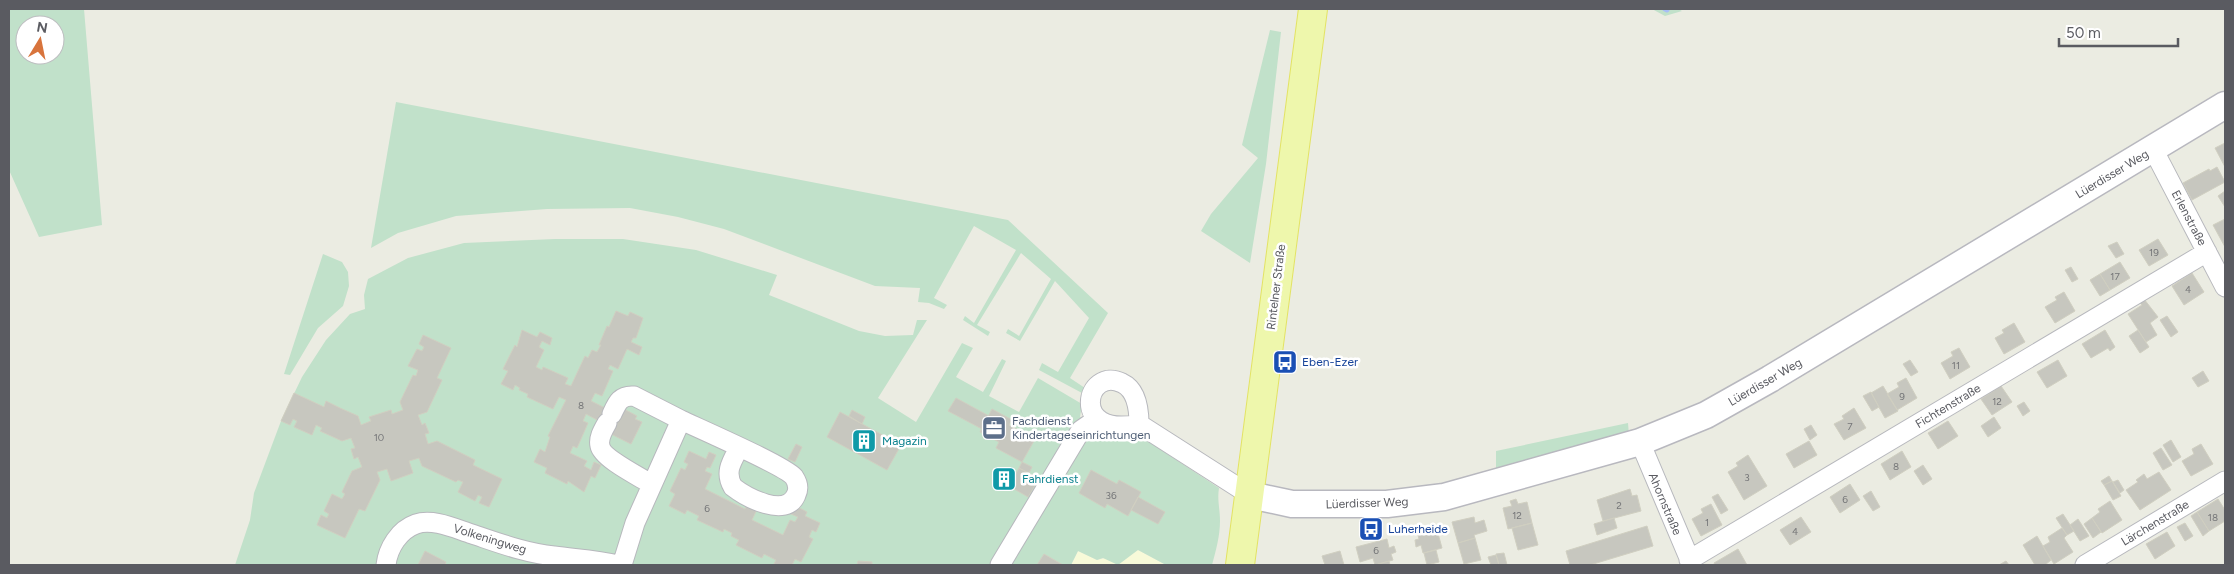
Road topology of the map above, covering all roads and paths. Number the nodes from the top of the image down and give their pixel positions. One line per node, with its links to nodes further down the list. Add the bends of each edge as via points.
1 (1313, 9): 13 (main road, Rintelner Straße)
2 (2225, 105): 3 (main road, Lüerdisser Weg)
3 (2153, 149): 4 (street, Erlenstraße); 9 (main road, Lüerdisser Weg, via 1770,379 1706,415)
4 (2208, 252): 5 (street, Erlenstraße); 14 (street, Fichtenstraße)
5 (2225, 287)
6 (1097, 419): 8 (street, via 1111,426); 8 (street, via 1090,406 1094,389 1114,379 1125,384 1133,394); 17 (street, via 1081,430)
7 (682, 420): 10 (street); 12 (street); 12 (street, via 627,395 619,400 600,436 604,454)
8 (1139, 424): 13 (street)
9 (1640, 442): 13 (main road, Lüerdisser Weg, via 1444,497 1387,504 1301,504); 14 (street, Ahornstraße)
10 (739, 448)
11 (2225, 481): 19 (street, Lärchenstraße)
12 (651, 484): 16 (street)
13 (1250, 495): 18 (main road, Rintelner Straße)
14 (1691, 563)
15 (386, 565): 16 (street, Volkeningweg, via 397,538 407,528 430,522 519,550)
16 (620, 565)
17 (1000, 565)
18 (1240, 565)
19 (2085, 565)

